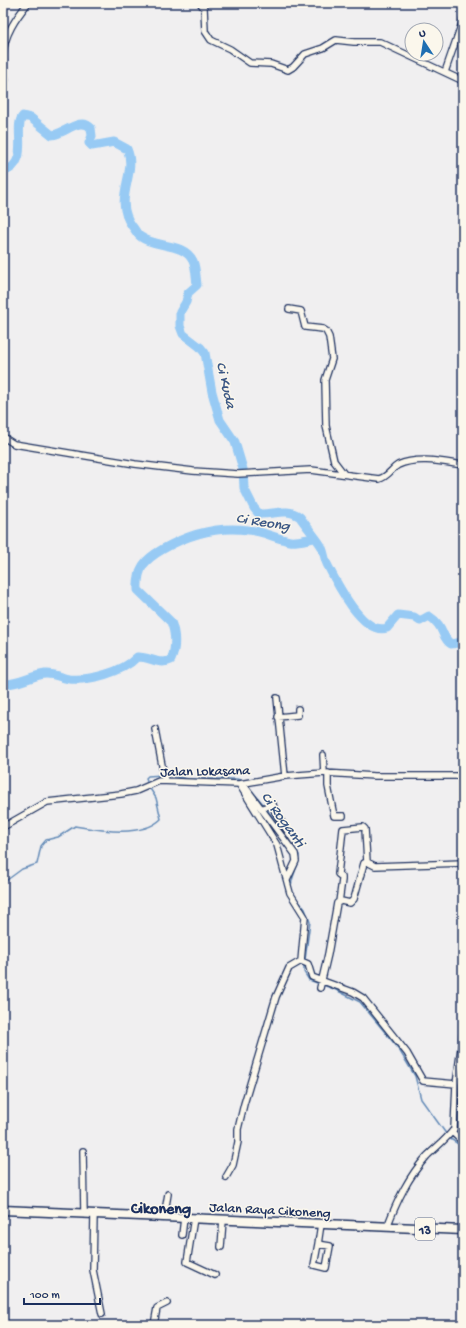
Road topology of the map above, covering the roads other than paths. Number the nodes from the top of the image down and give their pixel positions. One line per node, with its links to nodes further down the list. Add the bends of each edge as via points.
1 (28, 3): 6 (street, via 14,23 6,41 3,56 6,83)
2 (200, 3): 4 (street, via 204,8 205,31 209,37 250,63 271,64 288,70 305,54 341,40 380,42)
3 (463, 20): 4 (street)
4 (445, 72): 5 (street)
5 (463, 81)
6 (3, 92)
7 (289, 309): 10 (street, via 301,311 305,327 323,329 328,333 332,359 325,380 326,426 334,461)
8 (3, 437): 10 (street, via 14,444 135,464 238,474 302,470)
9 (463, 465): 10 (street, via 424,460 399,465 382,478)
10 (344, 474)
11 (277, 698): 13 (street)
12 (298, 709): 13 (street, via 298,715)
13 (278, 717): 18 (street)
14 (155, 729): 17 (street)
15 (323, 755): 16 (street)
16 (326, 773): 18 (street, Jalan Lokasana); 19 (street, Jalan Lokasana); 22 (street, via 334,816)
17 (165, 776): 20 (street, Jalan Lokasana); 23 (street, Jalan Lokasana, via 148,786 121,794 47,802)
18 (285, 776): 20 (street, Jalan Lokasana)
19 (463, 776)
20 (243, 784): 21 (street); 27 (street, via 278,848)
21 (265, 807): 24 (street); 24 (street, via 273,804)
22 (343, 816)
23 (3, 826)
24 (290, 840): 27 (street, via 296,858)
25 (367, 862): 26 (street, via 375,866); 28 (street, via 362,866 354,899 350,903); 28 (street, via 365,829 343,829 338,874 342,880)
26 (463, 863)
27 (287, 880): 29 (street, via 291,896 306,920)
28 (339, 902): 30 (street, via 336,906)
29 (303, 962): 30 (street, via 312,977); 36 (street, via 289,968 276,997 244,1104 233,1165)
30 (320, 983): 32 (street, via 353,992 363,998 407,1053 423,1081)
31 (463, 1033): 32 (street)
32 (456, 1084): 33 (street)
33 (452, 1132): 34 (street); 46 (street, via 426,1157 406,1184)
34 (463, 1142)
35 (83, 1151): 39 (street)
36 (226, 1177)
37 (168, 1194): 41 (street)
38 (3, 1210): 39 (highway, Jalan Raya Cikoneng / 13)
39 (84, 1214): 40 (highway, Jalan Raya Cikoneng / 13)
40 (94, 1214): 41 (highway, Jalan Raya Cikoneng / 13); 53 (street, via 93,1270)
41 (164, 1217): 42 (highway, Jalan Raya Cikoneng / 13)
42 (184, 1218): 43 (highway, Jalan Raya Cikoneng / 13); 48 (street)
43 (194, 1218): 44 (highway, Jalan Raya Cikoneng / 13); 51 (street, via 187,1262)
44 (223, 1220): 45 (highway, Jalan Raya Cikoneng / 13); 50 (street)
45 (320, 1224): 46 (highway, Jalan Raya Cikoneng / 13); 49 (street)
46 (387, 1227): 47 (highway, Jalan Raya Cikoneng / 13)
47 (463, 1230)
48 (182, 1235)
49 (318, 1244): 49 (street, via 314,1265 326,1268 330,1246)
50 (221, 1247)
51 (215, 1275)
52 (167, 1303): 54 (street, via 157,1308)
53 (102, 1314)
54 (154, 1325)

